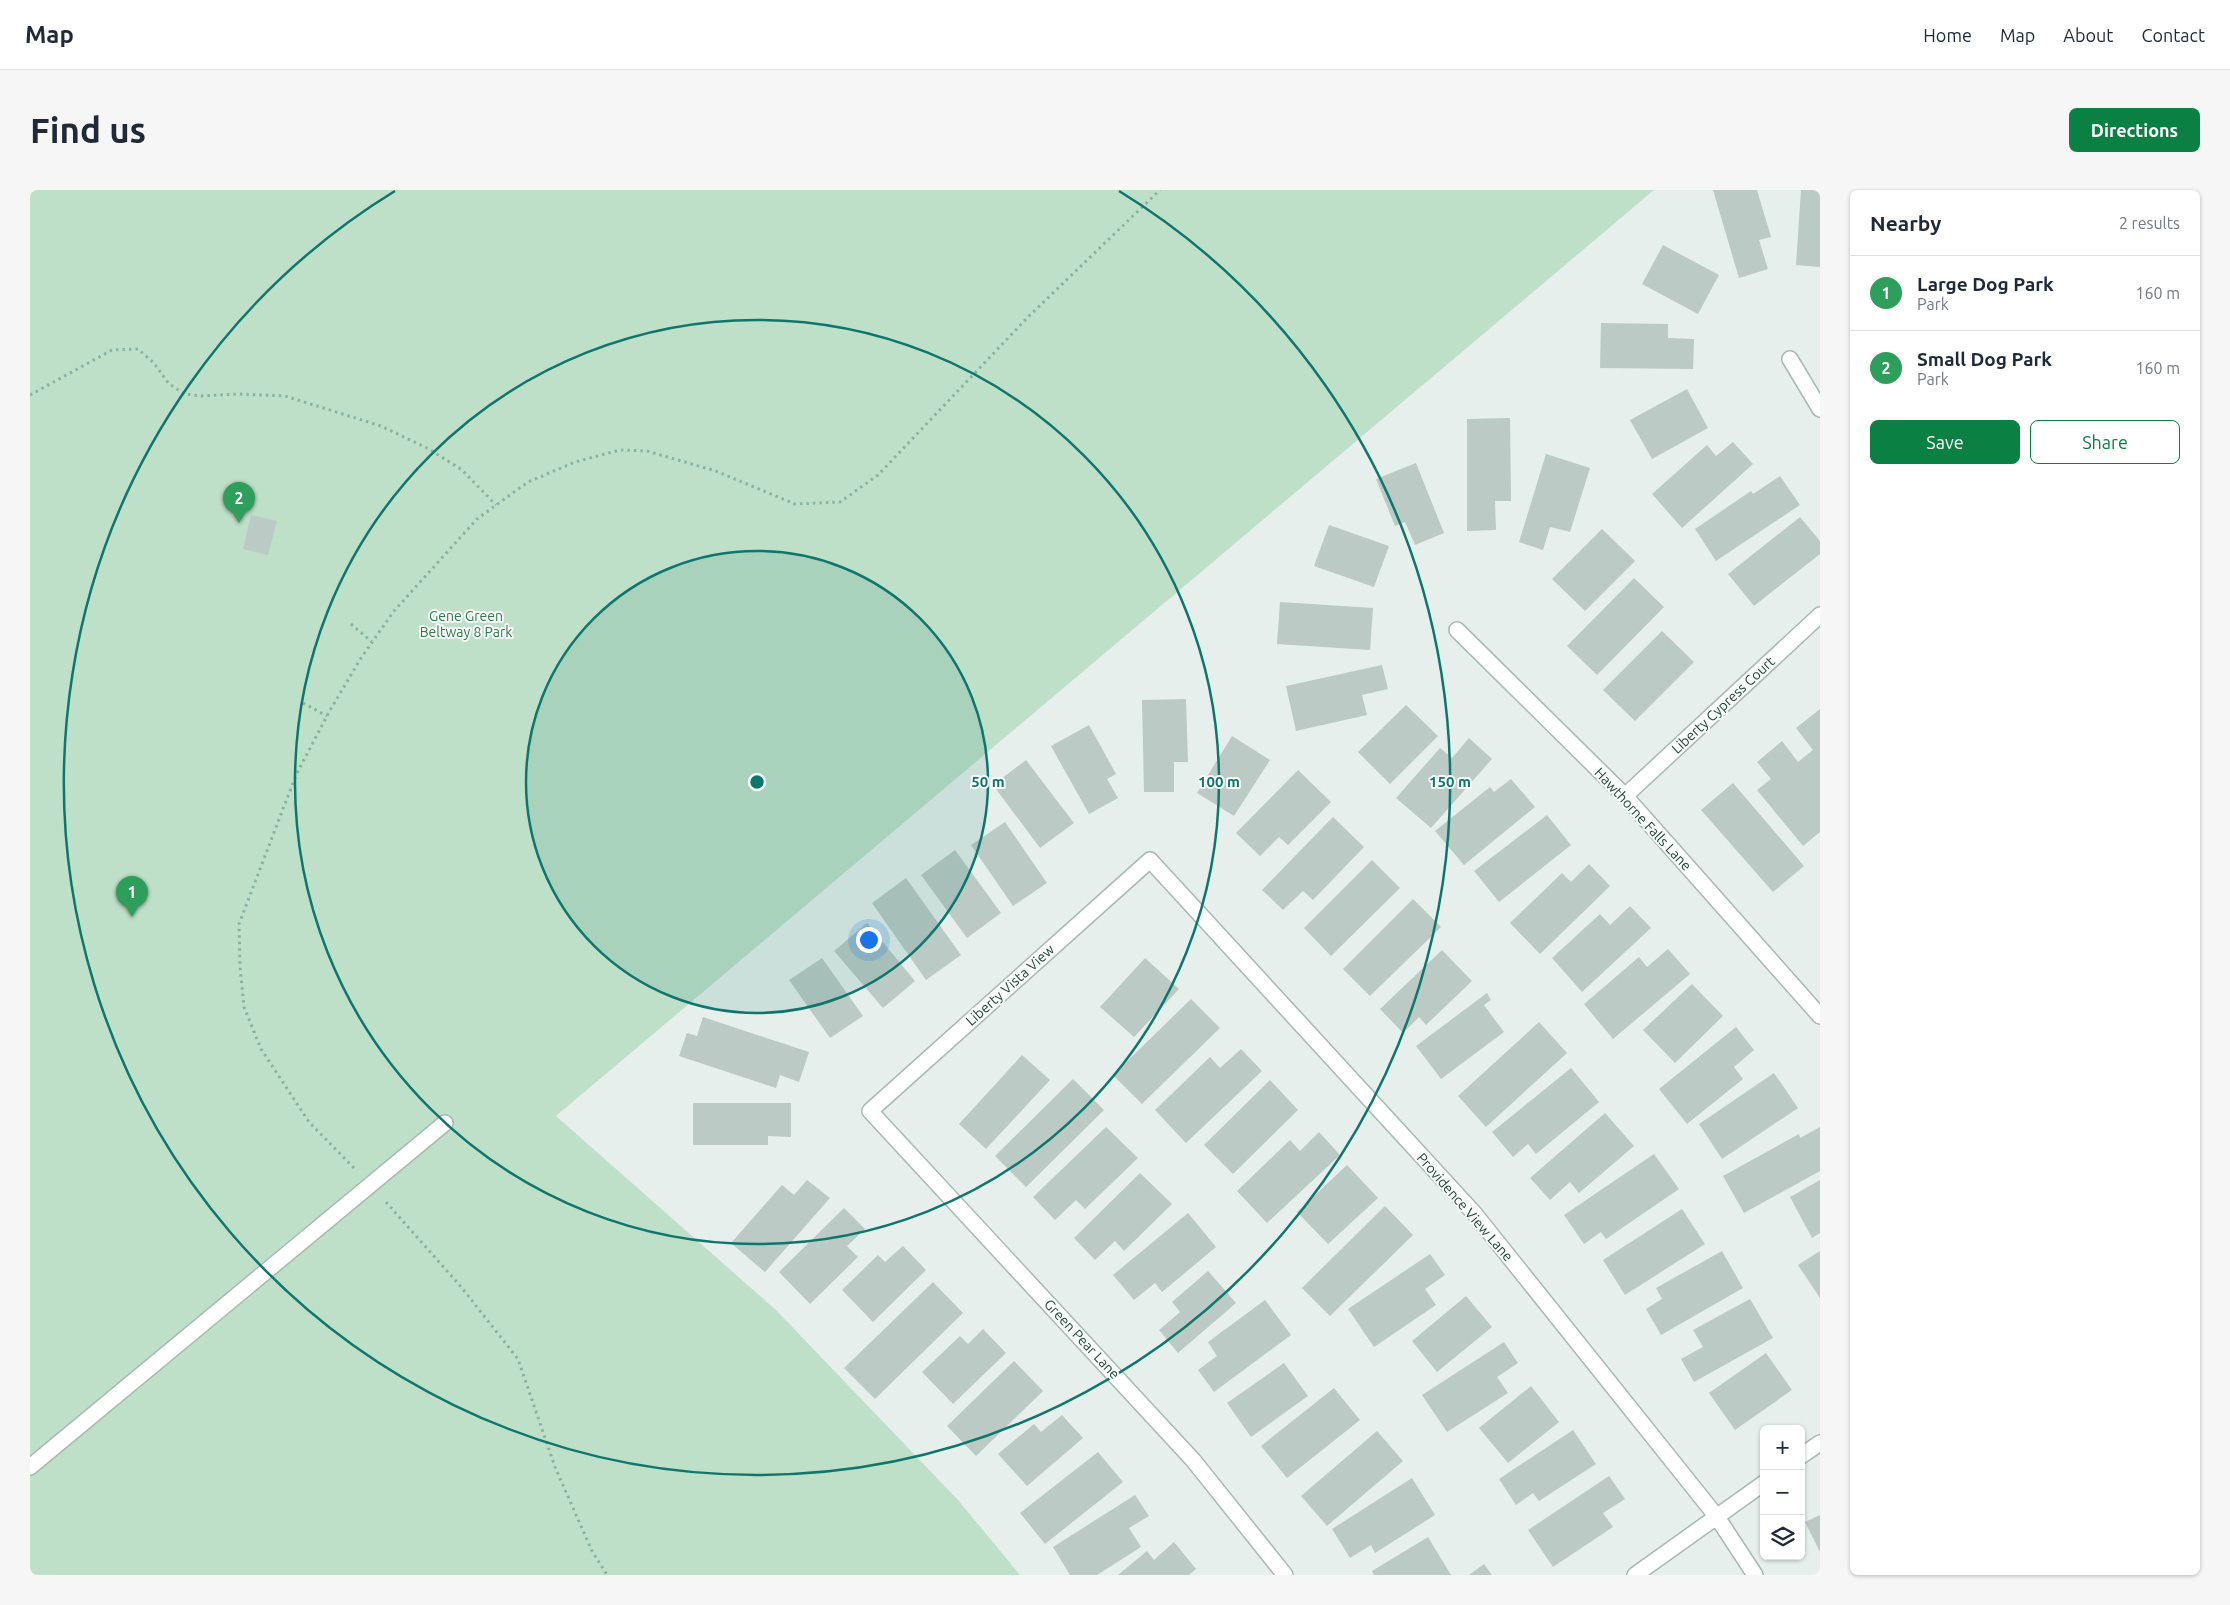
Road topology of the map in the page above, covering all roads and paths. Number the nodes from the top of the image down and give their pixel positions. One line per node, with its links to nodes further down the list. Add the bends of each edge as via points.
1 (1160, 190): 5 (path, via 1029,316 878,475 840,502 796,504 716,471 647,452 620,450 575,462 528,482)
2 (1790, 359): 4 (street)
3 (30, 395): 5 (path, via 112,350 138,349 170,384 184,394 285,396 381,426 429,449 462,470)
4 (1820, 408)
5 (496, 506): 9 (path, via 477,519 394,612)
6 (1820, 615): 12 (street, Liberty Cypress Court)
7 (351, 624): 9 (path)
8 (1457, 630): 12 (street, Hawthorne Falls Lane)
9 (372, 642): 11 (path)
10 (303, 703): 11 (path)
11 (327, 716): 17 (path, via 296,775 239,924 240,966 244,1007 262,1049 309,1122)
12 (1626, 796): 14 (street, Hawthorne Falls Lane)
13 (1150, 860): 15 (street, Liberty Vista View); 22 (street, Providence View Lane, via 1474,1213)
14 (1820, 1016)
15 (870, 1111): 24 (street, Green Pear Lane, via 1193,1460)
16 (444, 1122): 17 (street)
17 (370, 1185): 20 (street); 23 (path, via 462,1288 518,1359 555,1467 592,1551)
18 (1820, 1442): 19 (street)
19 (1805, 1453)
20 (30, 1467)
21 (1760, 1486): 22 (street)
22 (1717, 1517): 25 (street); 26 (street, Providence View Lane)
23 (607, 1575)
24 (1285, 1575)
25 (1636, 1575)
26 (1755, 1575)

